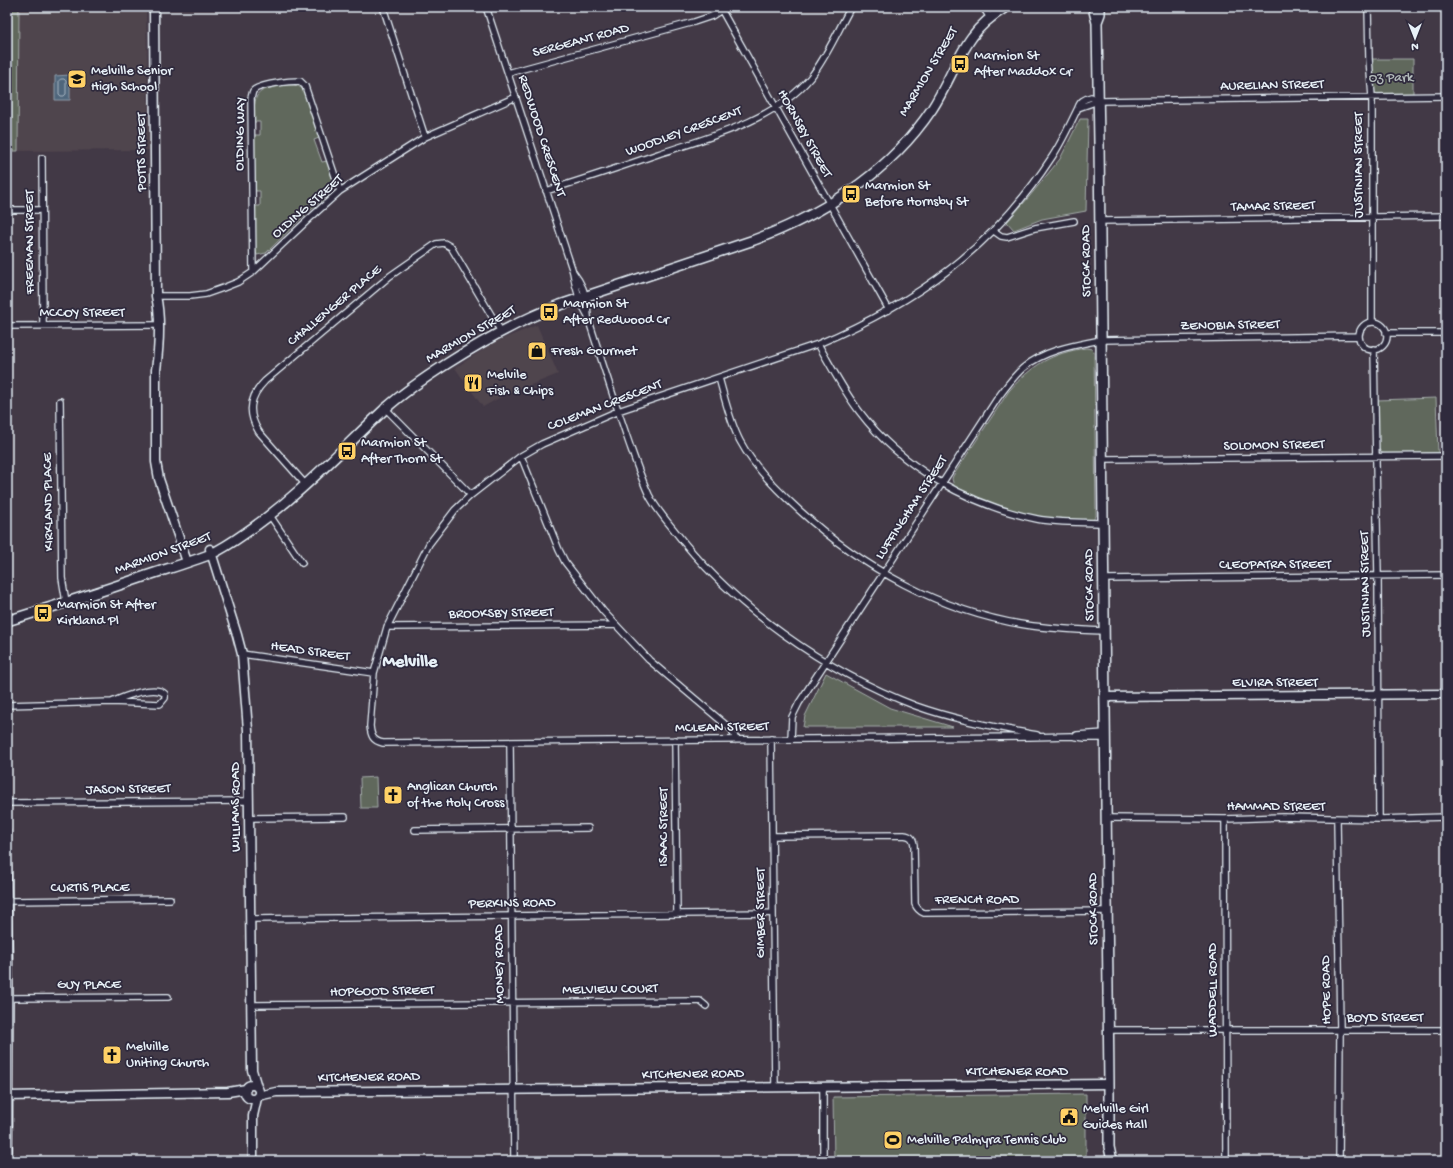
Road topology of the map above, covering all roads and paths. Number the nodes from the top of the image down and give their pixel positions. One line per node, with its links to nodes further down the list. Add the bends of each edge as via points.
1 (154, 7): 33 (street, POTTS STREET)
2 (383, 7): 19 (street)
3 (486, 7): 13 (street, REDWOOD CRESCENT)
4 (851, 7): 18 (street, WOODLEY CRESCENT, via 819,66 794,94)
5 (996, 7): 11 (main road, MARMION STREET)
6 (1006, 7): 11 (main road, MARMION STREET)
7 (1093, 7): 12 (main road, STOCK ROAD)
8 (1100, 7): 12 (main road, STOCK ROAD)
9 (1368, 7): 16 (street, JUSTINIAN STREET)
10 (724, 9): 13 (street, SERGEANT ROAD, via 694,22); 18 (street, HORNSBY STREET)
11 (987, 13): 23 (main road, MARMION STREET, via 960,45 941,85 914,125 880,160)
12 (1097, 23): 17 (main road, STOCK ROAD)
13 (508, 73): 15 (street, REDWOOD CRESCENT)
14 (1446, 96): 16 (street, AURELIAN STREET)
15 (516, 97): 19 (street, OLDING STREET); 22 (street, REDWOOD CRESCENT)
16 (1372, 97): 17 (street, AURELIAN STREET); 27 (street, JUSTINIAN STREET)
17 (1098, 101): 29 (main road, STOCK ROAD); 30 (street, COLEMAN CRESCENT, via 1078,108 1054,155 1039,177)
18 (776, 107): 22 (street, WOODLEY CRESCENT, via 718,135); 23 (street, HORNSBY STREET)
19 (425, 137): 21 (street, OLDING STREET)
20 (42, 158): 25 (street, FREEMAN STREET)
21 (340, 191): 31 (street, OLDING STREET); 31 (street, OLDING WAY, via 305,86 300,81 260,86 251,98)
22 (546, 191): 32 (street, REDWOOD CRESCENT)
23 (829, 202): 32 (main road, MARMION STREET, via 753,236); 34 (street, HORNSBY STREET)
24 (7, 210): 25 (street)
25 (42, 210): 36 (street, FREEMAN STREET)
26 (1446, 216): 27 (street, TAMAR STREET)
27 (1371, 218): 29 (street, TAMAR STREET); 35 (street, JUSTINIAN STREET)
28 (1074, 221): 30 (street, via 1035,228 1007,237)
29 (1100, 221): 43 (main road, STOCK ROAD)
30 (994, 230): 34 (street, COLEMAN CRESCENT, via 969,255 943,275)
31 (253, 272): 33 (street, OLDING STREET, via 238,282 206,294)
32 (581, 295): 39 (main road, MARMION STREET, via 539,307); 49 (street, REDWOOD CRESCENT, via 588,305 587,314)
33 (156, 296): 37 (street, POTTS STREET)
34 (889, 310): 44 (street, COLEMAN CRESCENT)
35 (1372, 322): 40 (street, via 1381,325); 42 (street, via 1363,326)
36 (43, 325): 37 (street, MCCOY STREET); 38 (street, MCCOY STREET)
37 (156, 325): 60 (street, POTTS STREET, via 156,462 159,479)
38 (7, 326)
39 (499, 328): 48 (main road, MARMION STREET, via 423,373); 54 (street, CHALLENGER PLACE, via 451,247 444,243 436,244 390,276 256,389 251,405 254,424)
40 (1386, 333): 41 (street); 45 (street, via 1383,345)
41 (1446, 333)
42 (1359, 336): 43 (street, ZENOBIA STREET); 45 (street, via 1365,347)
43 (1101, 340): 53 (main road, STOCK ROAD); 55 (street, LUFFINGHAM STREET, via 1050,353 1024,367 997,399)
44 (818, 344): 46 (street, COLEMAN CRESCENT); 55 (street, via 847,394 876,432 919,469)
45 (1374, 349): 52 (street, JUSTINIAN STREET)
46 (719, 378): 49 (street, COLEMAN CRESCENT); 62 (street, via 740,442 765,475 809,519)
47 (60, 401): 66 (street, KIRKLAND PLACE, via 62,578)
48 (384, 407): 54 (main road, MARMION STREET); 56 (street)
49 (618, 411): 50 (street, COLEMAN CRESCENT, via 542,444); 73 (street, REDWOOD CRESCENT, via 650,496 681,539 743,602)
50 (521, 456): 56 (street, COLEMAN CRESCENT); 69 (street, via 565,562)
51 (1446, 456): 52 (street, SOLOMON STREET)
52 (1375, 457): 53 (street, SOLOMON STREET); 64 (street, JUSTINIAN STREET)
53 (1103, 459): 58 (main road, STOCK ROAD)
54 (305, 484): 57 (main road, MARMION STREET)
55 (942, 484): 58 (street, via 1017,514 1062,522); 62 (street, LUFFINGHAM STREET)
56 (471, 495): 70 (street, COLEMAN CRESCENT, via 429,544)
57 (268, 514): 59 (main road, MARMION STREET, via 243,535); 61 (street)
58 (1103, 523): 65 (main road, STOCK ROAD)
59 (210, 551): 60 (main road, MARMION STREET); 72 (street, WILLIAMS ROAD)
60 (186, 560): 66 (main road, MARMION STREET)
61 (302, 563)
62 (884, 573): 71 (street, via 932,598 1004,621 1058,629); 73 (street, LUFFINGHAM STREET)
63 (1446, 575): 64 (street, CLEOPATRA STREET)
64 (1378, 576): 65 (street, CLEOPATRA STREET); 76 (street, JUSTINIAN STREET)
65 (1104, 579): 71 (main road, STOCK ROAD)
66 (66, 600): 67 (main road, MARMION STREET); 68 (main road, MARMION STREET)
67 (7, 616)
68 (7, 621)
69 (615, 625): 70 (street, BROOKSBY STREET); 86 (street, via 649,660 732,730)
70 (387, 627): 74 (street, COLEMAN CRESCENT)
71 (1104, 631): 77 (main road, STOCK ROAD)
72 (242, 654): 74 (street, HEAD STREET); 88 (street, WILLIAMS ROAD, via 249,736)
73 (825, 662): 80 (street, REDWOOD CRESCENT, via 916,706 962,720); 84 (street, LUFFINGHAM STREET, via 795,710 791,724)
74 (374, 673): 82 (street, COLEMAN CRESCENT, via 370,733)
75 (1446, 694): 76 (street, ELVIRA STREET)
76 (1379, 695): 77 (street, ELVIRA STREET); 96 (street, JUSTINIAN STREET)
77 (1105, 697): 81 (main road, STOCK ROAD)
78 (112, 702): 78 (street, via 153,689 165,694 160,704); 79 (street)
79 (7, 705)
80 (1043, 736): 81 (street, MCLEAN STREET); 84 (street, MCLEAN STREET)
81 (1105, 736): 92 (main road, STOCK ROAD)
82 (374, 739): 87 (street, MCLEAN STREET, via 383,743)
83 (771, 739): 84 (street, MCLEAN STREET); 86 (street, MCLEAN STREET); 101 (street, GIMBER STREET)
84 (791, 739)
85 (675, 740): 86 (street, MCLEAN STREET); 87 (street, MCLEAN STREET); 106 (street, ISAAC STREET)
86 (736, 740)
87 (510, 742): 98 (street, MONEY ROAD)
88 (249, 801): 89 (street, JASON STREET); 91 (street, WILLIAMS ROAD)
89 (7, 803)
90 (345, 817): 91 (street)
91 (249, 818): 108 (street, WILLIAMS ROAD)
92 (1106, 818): 94 (street, HAMMAD STREET); 104 (main road, STOCK ROAD)
93 (1446, 818): 96 (street, HAMMAD STREET)
94 (1225, 819): 95 (street, HAMMAD STREET); 117 (street, WADDELL ROAD)
95 (1336, 819): 96 (street, HAMMAD STREET); 115 (street, HOPE ROAD)
96 (1379, 819)
97 (588, 828): 98 (street)
98 (511, 829): 99 (street); 107 (street, MONEY ROAD)
99 (415, 830)
100 (7, 831): 103 (street)
101 (772, 836): 104 (street, FRENCH ROAD, via 910,836 914,845 915,904 916,908 924,913); 105 (street, GIMBER STREET)
102 (170, 899): 103 (street, CURTIS PLACE)
103 (9, 901): 110 (street)
104 (1108, 911): 114 (main road, STOCK ROAD)
105 (773, 913): 106 (street, PERKINS ROAD); 121 (street, GIMBER STREET)
106 (676, 914): 107 (street, PERKINS ROAD)
107 (512, 916): 108 (street, PERKINS ROAD); 111 (street, MONEY ROAD)
108 (250, 919): 112 (street, WILLIAMS ROAD)
109 (168, 997): 110 (street, GUY PLACE)
110 (10, 998): 125 (street)
111 (512, 1003): 112 (street, HOPGOOD STREET); 113 (street, MELVIEW COURT, via 700,1001); 122 (street, MONEY ROAD)
112 (251, 1005): 118 (street, WILLIAMS ROAD)
113 (706, 1006)
114 (1109, 1030): 117 (street, BOYD STREET); 119 (main road, STOCK ROAD)
115 (1340, 1030): 116 (street, BOYD STREET); 117 (street, BOYD STREET); 135 (street, HOPE ROAD)
116 (1446, 1030)
117 (1226, 1031): 134 (street, WADDELL ROAD)
118 (252, 1070): 123 (street, WILLIAMS ROAD); 124 (street, WILLIAMS ROAD)
119 (1109, 1084): 120 (street, KITCHENER ROAD); 127 (main road, STOCK ROAD)
120 (823, 1087): 121 (street, KITCHENER ROAD); 131 (street)
121 (775, 1088): 122 (street, KITCHENER ROAD)
122 (513, 1090): 124 (street, KITCHENER ROAD); 130 (street, MONEY ROAD)
123 (247, 1092): 124 (street, via 252,1085); 124 (street, via 252,1100); 125 (street, via 41,1096); 126 (street, WILLIAMS ROAD)
124 (258, 1092): 126 (street, WILLIAMS ROAD)
125 (8, 1094): 128 (street)
126 (253, 1116): 129 (street, WILLIAMS ROAD)
127 (1109, 1147): 132 (main road, STOCK ROAD); 133 (main road, STOCK ROAD)
128 (9, 1161)
129 (253, 1161)
130 (514, 1161)
131 (823, 1161)
132 (1105, 1161)
133 (1112, 1161)
134 (1226, 1161)
135 (1339, 1161)

